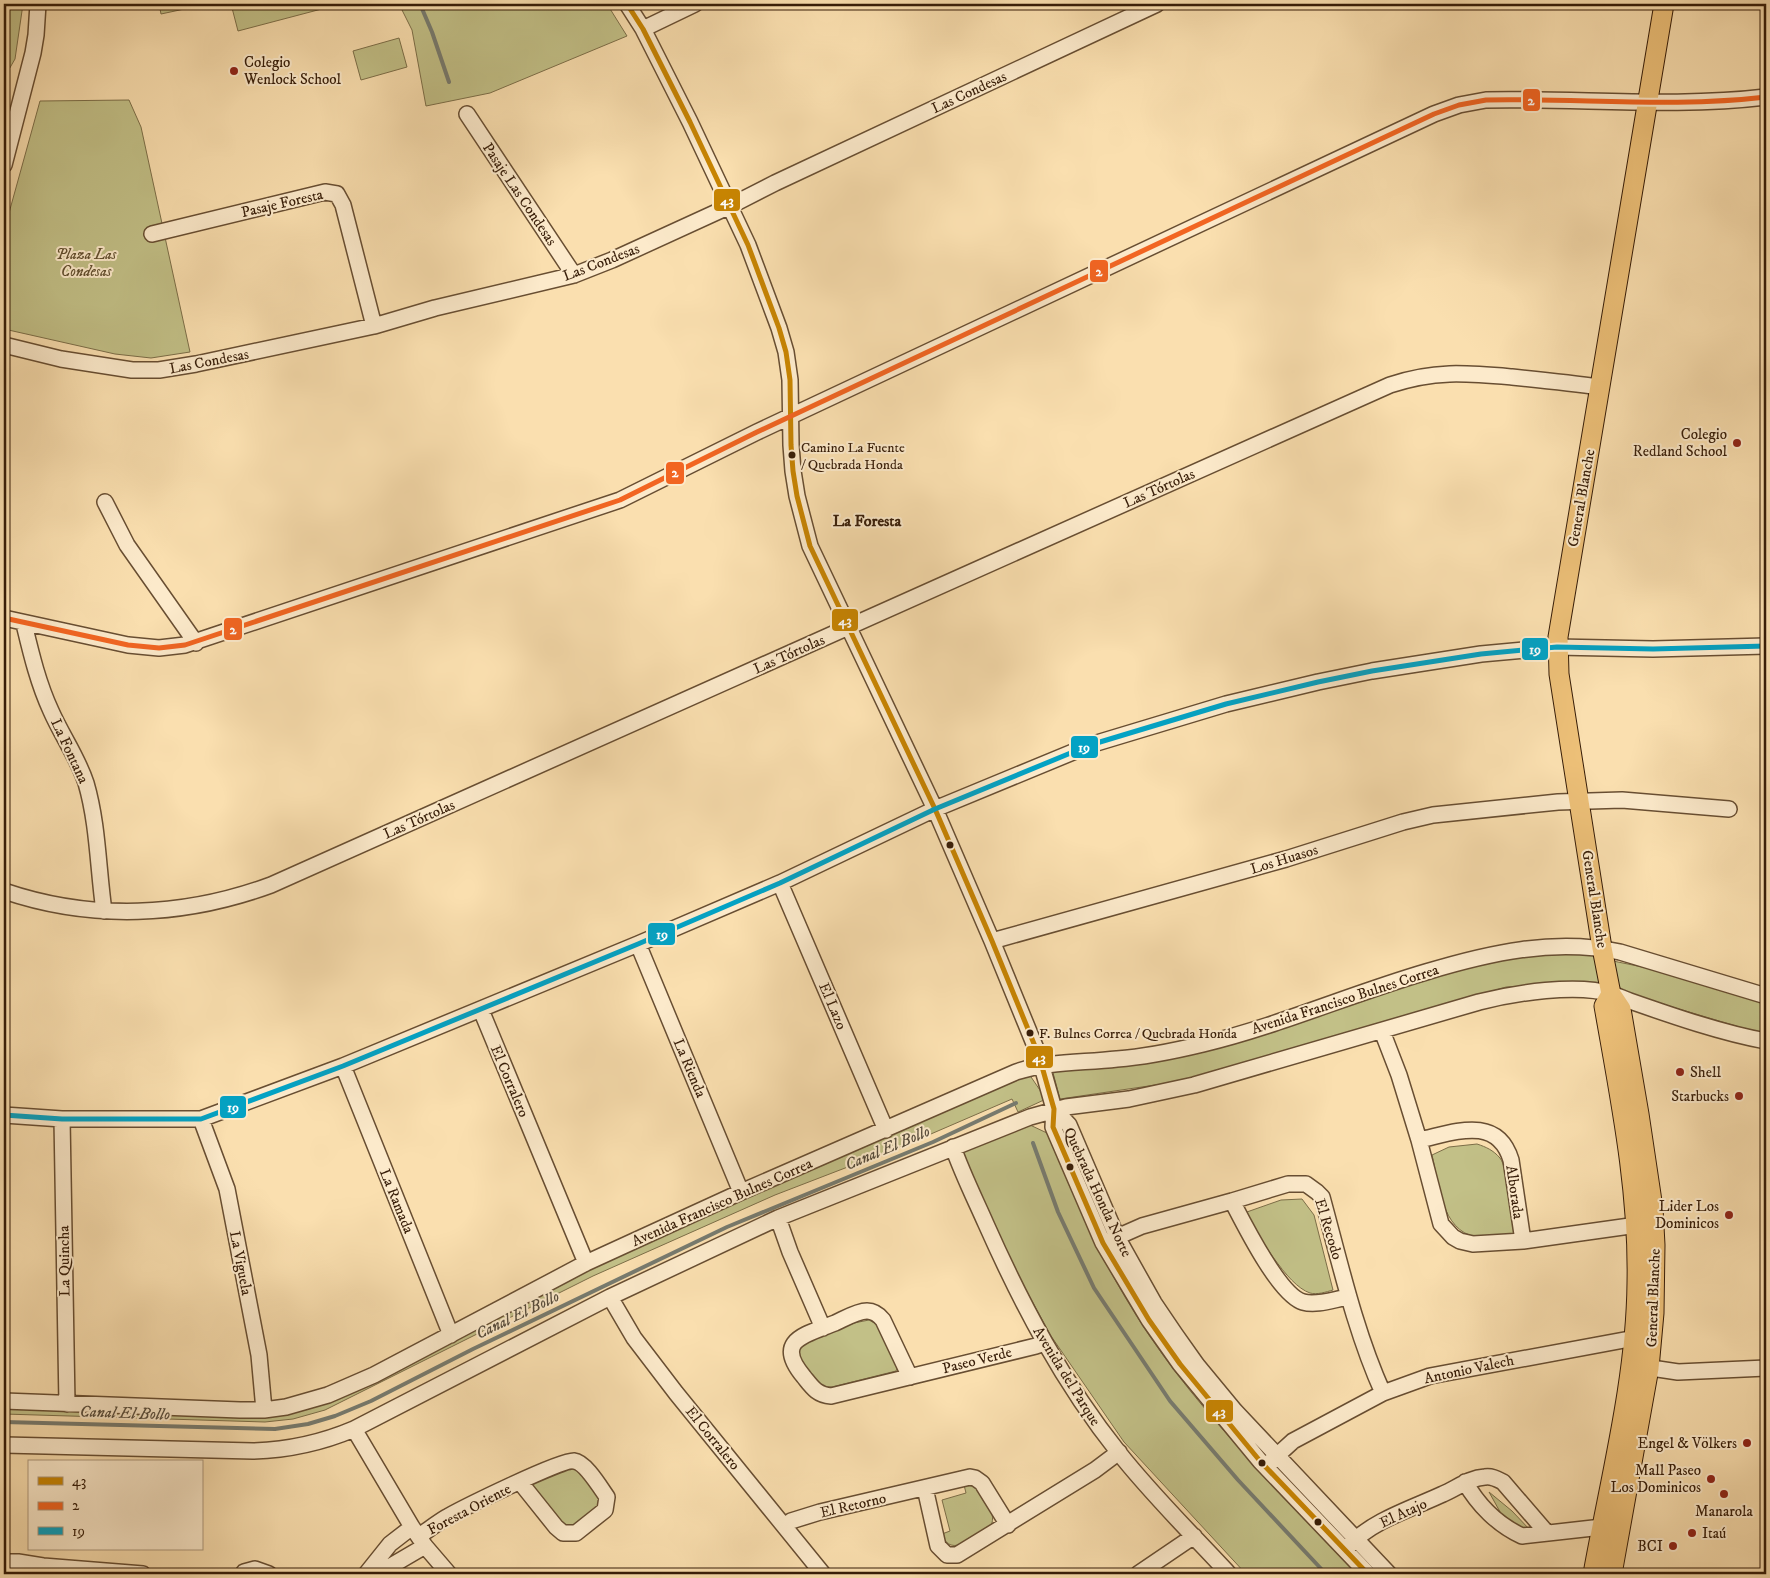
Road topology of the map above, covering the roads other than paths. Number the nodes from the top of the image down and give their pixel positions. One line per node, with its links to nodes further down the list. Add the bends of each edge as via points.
1 (38, 4): 10 (street, via 33,53)
2 (627, 4): 6 (street)
3 (695, 4): 6 (street)
4 (1157, 4): 11 (street, Las Condesas)
5 (1664, 4): 8 (main road, General Blanche)
6 (643, 28): 11 (street)
7 (1766, 97): 8 (street)
8 (1647, 103): 16 (main road, General Blanche); 17 (street, via 1486,100 1447,109)
9 (467, 114): 13 (street, Pasaje Las Condesas)
10 (4, 165)
11 (730, 206): 13 (street, Las Condesas); 17 (street, via 748,245 782,340 790,380)
12 (152, 234): 14 (street, Pasaje Foresta, via 325,192 337,194 343,205)
13 (574, 275): 14 (street, Las Condesas)
14 (374, 326): 15 (street, Las Condesas, via 160,370 106,367)
15 (4, 345)
16 (1600, 387): 21 (street, Las Tórtolas, via 1465,373 1430,374 1403,380); 24 (main road, General Blanche)
17 (790, 418): 21 (street, via 793,471 803,521 810,546); 22 (street, via 620,500)
18 (105, 502): 22 (street, via 126,545)
19 (4, 618): 20 (street)
20 (24, 624): 22 (street, via 144,647); 30 (street, La Fontana, via 50,708 86,784 93,815)
21 (848, 628): 26 (street); 30 (street, Las Tórtolas, via 271,885 195,906)
22 (196, 643)
23 (1766, 646): 24 (street)
24 (1558, 647): 25 (main road, General Blanche, via 1559,674); 26 (street, via 1372,671 1226,704 1090,745)
25 (1579, 801): 27 (street, Los Huasos, via 1622,800); 31 (street, Los Huasos, via 1433,815 1403,822 1286,859); 33 (main road, General Blanche)
26 (935, 809): 28 (street); 31 (street)
27 (1729, 809)
28 (780, 883): 32 (street); 46 (street, El Lazo)
29 (4, 891): 30 (street, Las Tórtolas, via 53,905)
30 (104, 911)
31 (992, 941): 39 (street)
32 (638, 944): 36 (street); 51 (street, La Rienda)
33 (1602, 948): 34 (main road, General Blanche); 35 (street, Avenida Francisco Bulnes Correa); 39 (street, Avenida Francisco Bulnes Correa, via 1540,947 1493,953 1202,1044 1119,1059)
34 (1611, 994): 37 (street, via 1549,991 1501,996); 38 (street, via 1707,1026); 41 (main road, General Blanche, via 1604,1006); 47 (main road, General Blanche, via 1621,1009)
35 (1766, 996)
36 (481, 1010): 40 (street); 59 (street, El Corralero)
37 (1382, 1031): 42 (street, via 1194,1085 1129,1099); 48 (street, Alborada)
38 (1766, 1041)
39 (1042, 1065): 42 (street); 46 (street, Avenida Francisco Bulnes Correa, via 1016,1072)
40 (343, 1066): 45 (street); 63 (street, La Ramada)
41 (1619, 1090): 47 (main road, via 1628,1103 1635,1131); 50 (main road, General Blanche)
42 (1054, 1109): 49 (street); 56 (street, Quebrada Honda Norte, via 1069,1125); 58 (street, Quebrada Honda Norte, via 1053,1127)
43 (4, 1115): 44 (street)
44 (62, 1119): 45 (street); 71 (street, La Quincha)
45 (201, 1119): 72 (street, La Viguela, via 227,1189 259,1355)
46 (886, 1130): 51 (street, Avenida Francisco Bulnes Correa)
47 (1643, 1139): 53 (main road, General Blanche)
48 (1419, 1140): 57 (street, Alborada, via 1441,1224 1446,1231 1460,1241 1473,1244); 57 (street, Alborada, via 1476,1129 1501,1141 1511,1160)
49 (953, 1147): 54 (street); 65 (street, Avenida del Parque, via 1015,1288)
50 (1629, 1157): 53 (main road, via 1638,1166 1643,1195); 55 (main road, General Blanche)
51 (741, 1192): 59 (street, Avenida Francisco Bulnes Correa)
52 (1232, 1201): 56 (street, El Recodo, via 1142,1226); 61 (street, via 1257,1248 1292,1296 1302,1302 1314,1303); 61 (street, El Recodo, via 1293,1182 1312,1187 1322,1197)
53 (1653, 1208): 66 (main road, General Blanche, via 1655,1282)
54 (778, 1218): 60 (street); 62 (street)
55 (1636, 1225): 57 (street, Alborada); 64 (main road, General Blanche, via 1638,1283)
56 (1117, 1237): 58 (street, El Recodo); 76 (street, Quebrada Honda Norte, via 1154,1303 1197,1365)
57 (1522, 1241)
58 (1103, 1243): 77 (street, Quebrada Honda Norte, via 1149,1320 1180,1364)
59 (586, 1263): 63 (street, Avenida Francisco Bulnes Correa)
60 (610, 1297): 73 (street); 82 (street, El Corralero, via 639,1344 676,1393)
61 (1349, 1297): 69 (street, El Recodo)
62 (823, 1328): 68 (street, Paseo Verde, via 864,1311 877,1313); 68 (street, Paseo Verde, via 799,1338 791,1353 794,1365 815,1391 835,1395)
63 (451, 1335): 72 (street, Avenida Francisco Bulnes Correa, via 328,1395)
64 (1635, 1338): 66 (main road, General Blanche); 69 (street, Antonio Valech, via 1430,1376)
65 (1045, 1343): 68 (street, Paseo Verde); 75 (street, Avenida del Parque)
66 (1641, 1366): 67 (street, via 1678,1372); 83 (main road, General Blanche); 104 (main road, General Blanche)
67 (1766, 1368)
68 (910, 1377)
69 (1383, 1393): 76 (street, Antonio Valech, via 1293,1441)
70 (4, 1401): 71 (street, Avenida Francisco Bulnes Correa)
71 (67, 1404): 72 (street, Avenida Francisco Bulnes Correa)
72 (264, 1410)
73 (354, 1429): 74 (street, via 307,1445 272,1450); 85 (street, Foresta Oriente)
74 (4, 1444)
75 (1119, 1452): 81 (street); 86 (street, Avenida del Parque)
76 (1277, 1456): 77 (street, Antonio Valech); 87 (street, Quebrada Honda Norte)
77 (1265, 1466): 87 (street, Quebrada Honda Norte)
78 (520, 1482): 78 (street, Foresta Oriente, via 563,1533 576,1533 605,1510 607,1497 582,1464 574,1461 564,1462); 85 (street, Foresta Oriente, via 447,1517)
79 (1465, 1482): 84 (street, via 1497,1521 1510,1531 1522,1536); 84 (street, El Atajo, via 1488,1476 1503,1482); 87 (street, El Atajo, via 1373,1526)
80 (925, 1488): 81 (street, El Retorno, via 966,1478 978,1479); 81 (street, via 938,1546 947,1554 960,1554); 82 (street, El Retorno, via 820,1512)
81 (1008, 1524)
82 (784, 1526): 98 (street, El Corralero)
83 (1602, 1527): 84 (street); 103 (main road, General Blanche)
84 (1548, 1533)
85 (419, 1536): 93 (street, Foresta Oriente, via 384,1570); 93 (street, Foresta Oriente, via 390,1544); 97 (street, Foresta Oriente)
86 (1194, 1536): 99 (street); 100 (street, Avenida del Parque)
87 (1351, 1544): 101 (street, Quebrada Honda Norte); 102 (street, Quebrada Honda Norte)
88 (4, 1562): 89 (street)
89 (43, 1566): 90 (street); 94 (street)
90 (80, 1572): 92 (street)
91 (244, 1572): 96 (street, via 255,1569)
92 (105, 1573): 95 (street)
93 (368, 1573)
94 (11, 1574)
95 (142, 1574)
96 (270, 1574)
97 (449, 1574)
98 (823, 1574)
99 (1138, 1574)
100 (1229, 1574)
101 (1368, 1574)
102 (1389, 1574)
103 (1593, 1574)
104 (1612, 1574)

